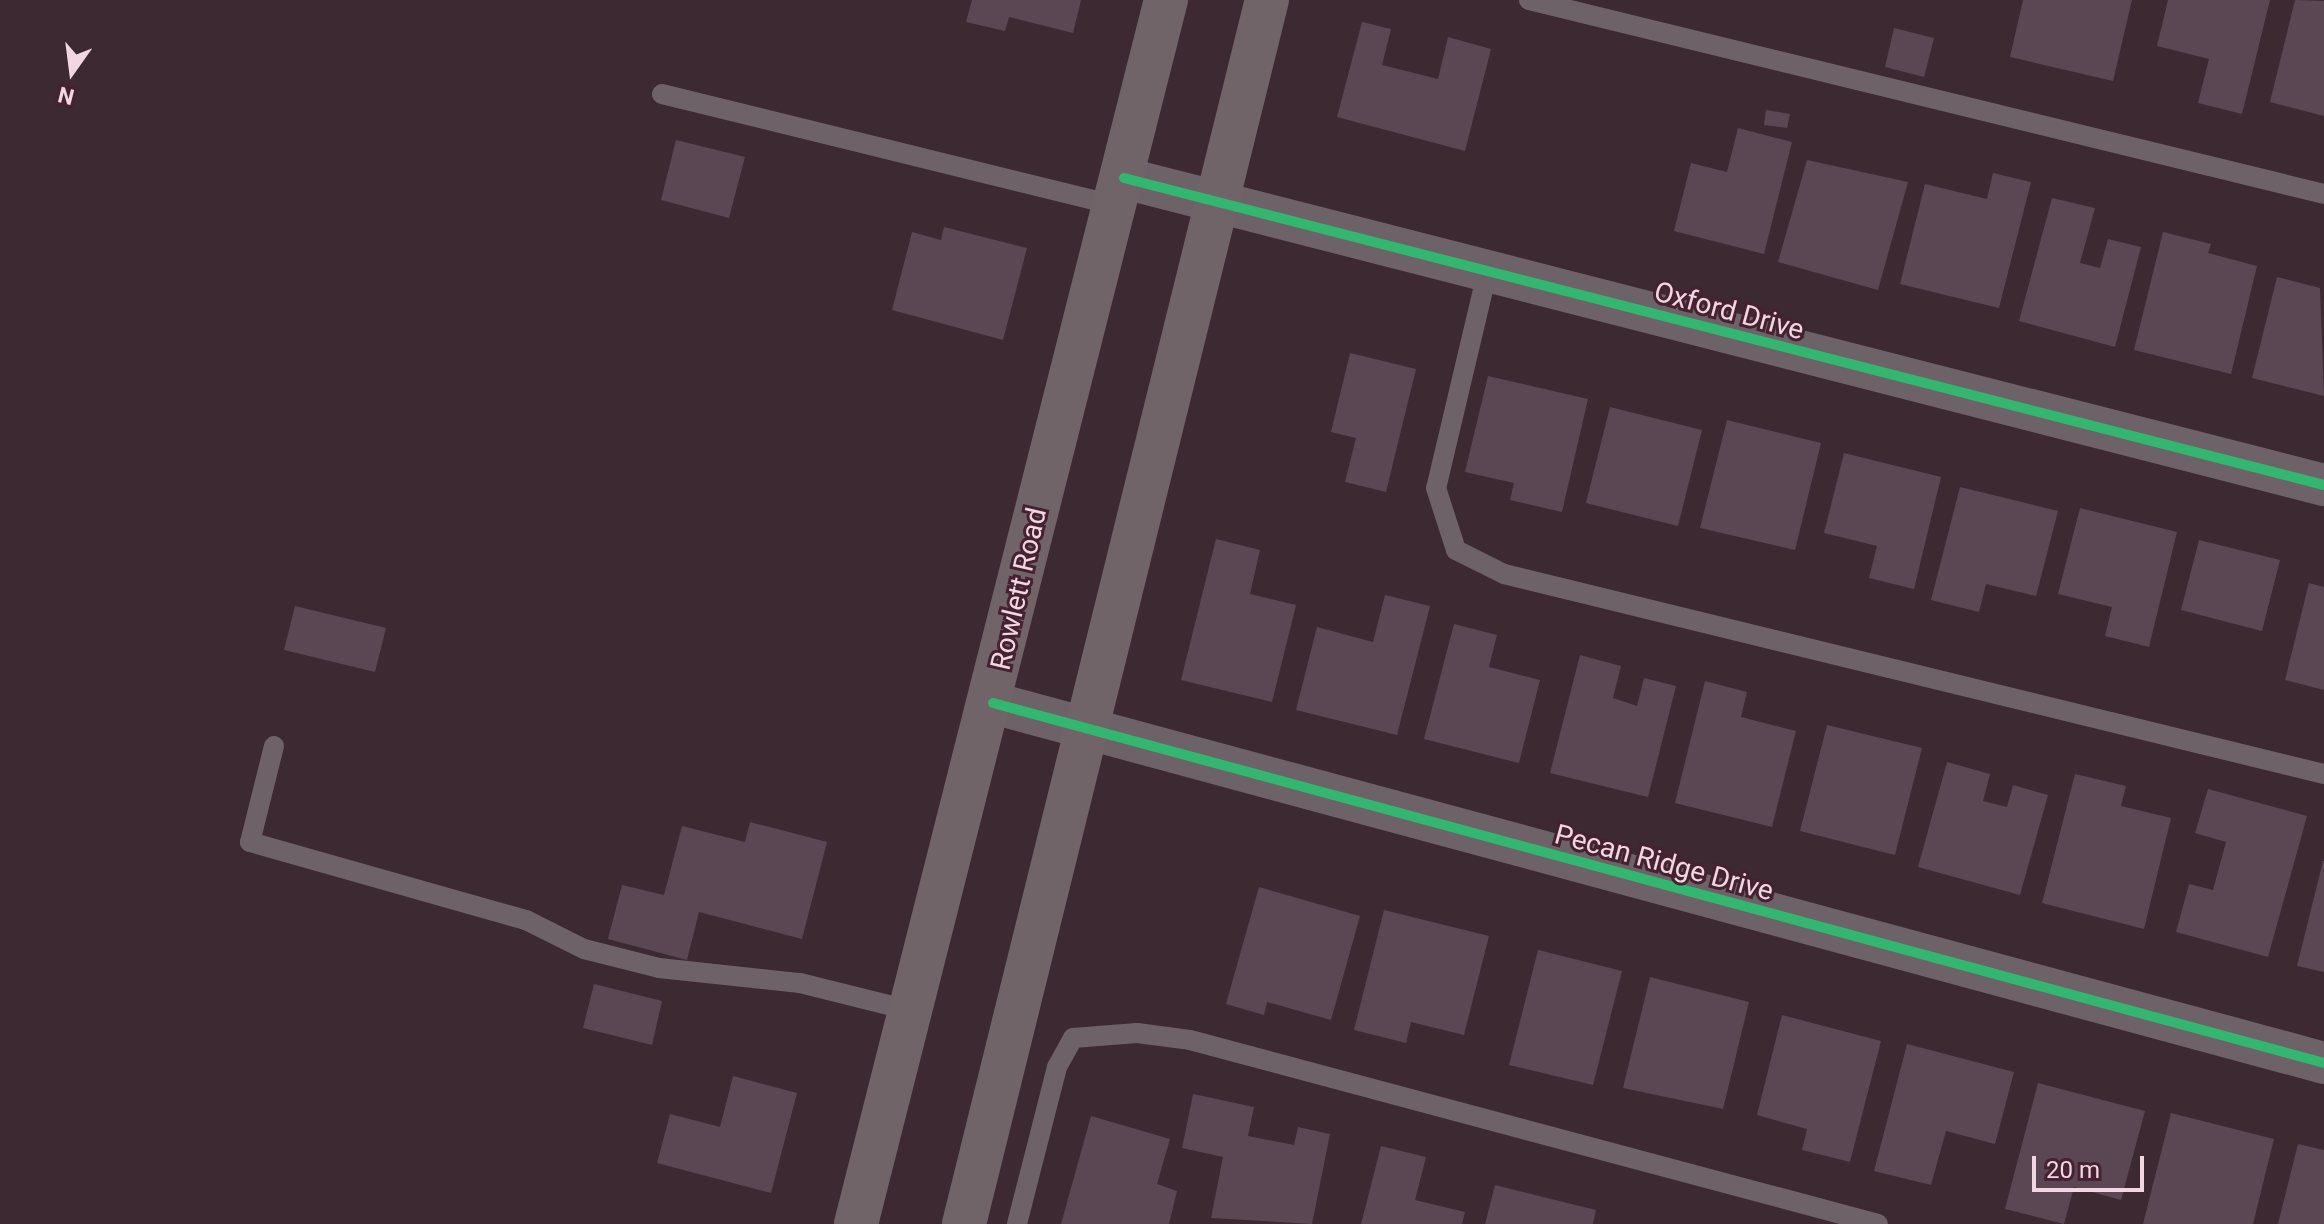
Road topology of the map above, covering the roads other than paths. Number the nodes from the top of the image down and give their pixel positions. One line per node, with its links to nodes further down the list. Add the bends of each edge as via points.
1 (1166, 0): 5 (main road, Rowlett Road)
2 (1267, 0): 7 (main road)
3 (1529, 0): 6 (lane)
4 (662, 94): 5 (lane)
5 (1120, 192): 7 (street, Oxford Drive); 10 (main road, Rowlett Road)
6 (2324, 194)
7 (1217, 202): 8 (street, Oxford Drive); 11 (main road)
8 (1487, 273): 9 (street, Oxford Drive); 13 (lane, via 1436,488 1456,550 1504,574)
9 (2324, 485)
10 (993, 703): 11 (street, Pecan Ridge Drive); 14 (main road, Rowlett Road)
11 (1083, 729): 15 (street, Pecan Ridge Drive); 17 (main road)
12 (274, 746): 14 (lane, via 250,842 526,920 584,949 659,968 800,983)
13 (2324, 774)
14 (912, 1011): 16 (main road, Rowlett Road)
15 (2324, 1063)
16 (856, 1224)
17 (964, 1224)
18 (1017, 1224): 19 (lane, via 1057,1067 1073,1038 1137,1033 1190,1040)
19 (1878, 1224)

